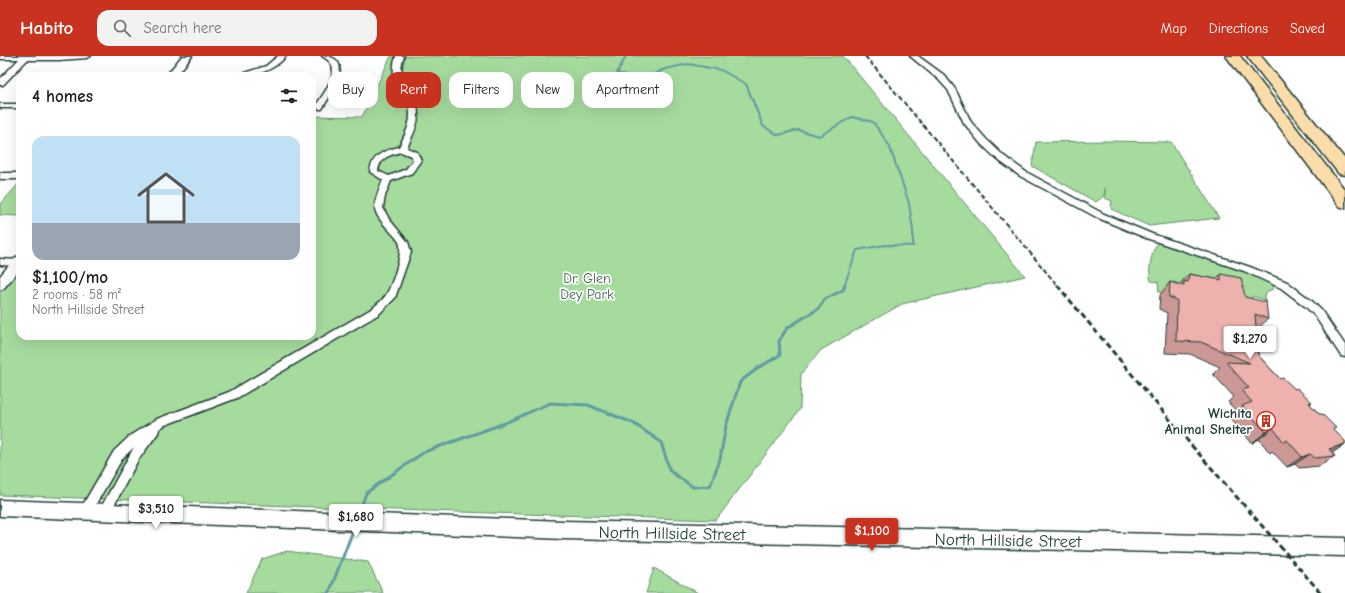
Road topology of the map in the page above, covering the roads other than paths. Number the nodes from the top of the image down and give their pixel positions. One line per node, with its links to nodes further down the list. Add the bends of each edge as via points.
1 (87, 56): 10 (street)
2 (187, 56): 11 (street)
3 (282, 56): 12 (street, via 267,67)
4 (326, 56): 16 (street, via 334,61 337,69 335,79)
5 (400, 56): 18 (street, via 396,63 396,73 402,88 410,98 414,112 412,125)
6 (914, 56): 29 (street, via 941,77 951,89 968,123 983,141 1023,174 1101,216 1284,285 1318,313)
7 (1233, 56): 17 (highway)
8 (1254, 56): 19 (highway)
9 (0, 57): 10 (street)
10 (27, 57): 13 (street)
11 (174, 72)
12 (251, 72)
13 (0, 83)
14 (0, 106): 15 (street)
15 (16, 106)
16 (320, 107)
17 (1296, 137): 23 (highway); 24 (highway)
18 (402, 148): 22 (street, via 414,154 414,166 408,173); 22 (street, via 382,155 374,164 374,172)
19 (1345, 170)
20 (0, 176): 21 (street)
21 (16, 176)
22 (388, 179): 30 (street, via 379,208 405,244 406,252 390,298 376,311 233,395)
23 (1345, 202)
24 (1345, 208)
25 (16, 261): 26 (street)
26 (0, 262)
27 (16, 265): 28 (street)
28 (0, 285)
29 (1345, 353)
30 (161, 422): 32 (street, via 134,439 118,455); 33 (street, via 134,456)
31 (0, 508): 32 (main road, North Hillside Street)
32 (85, 512): 33 (main road, North Hillside Street)
33 (104, 512): 34 (main road, North Hillside Street, via 572,530)
34 (1345, 547)

